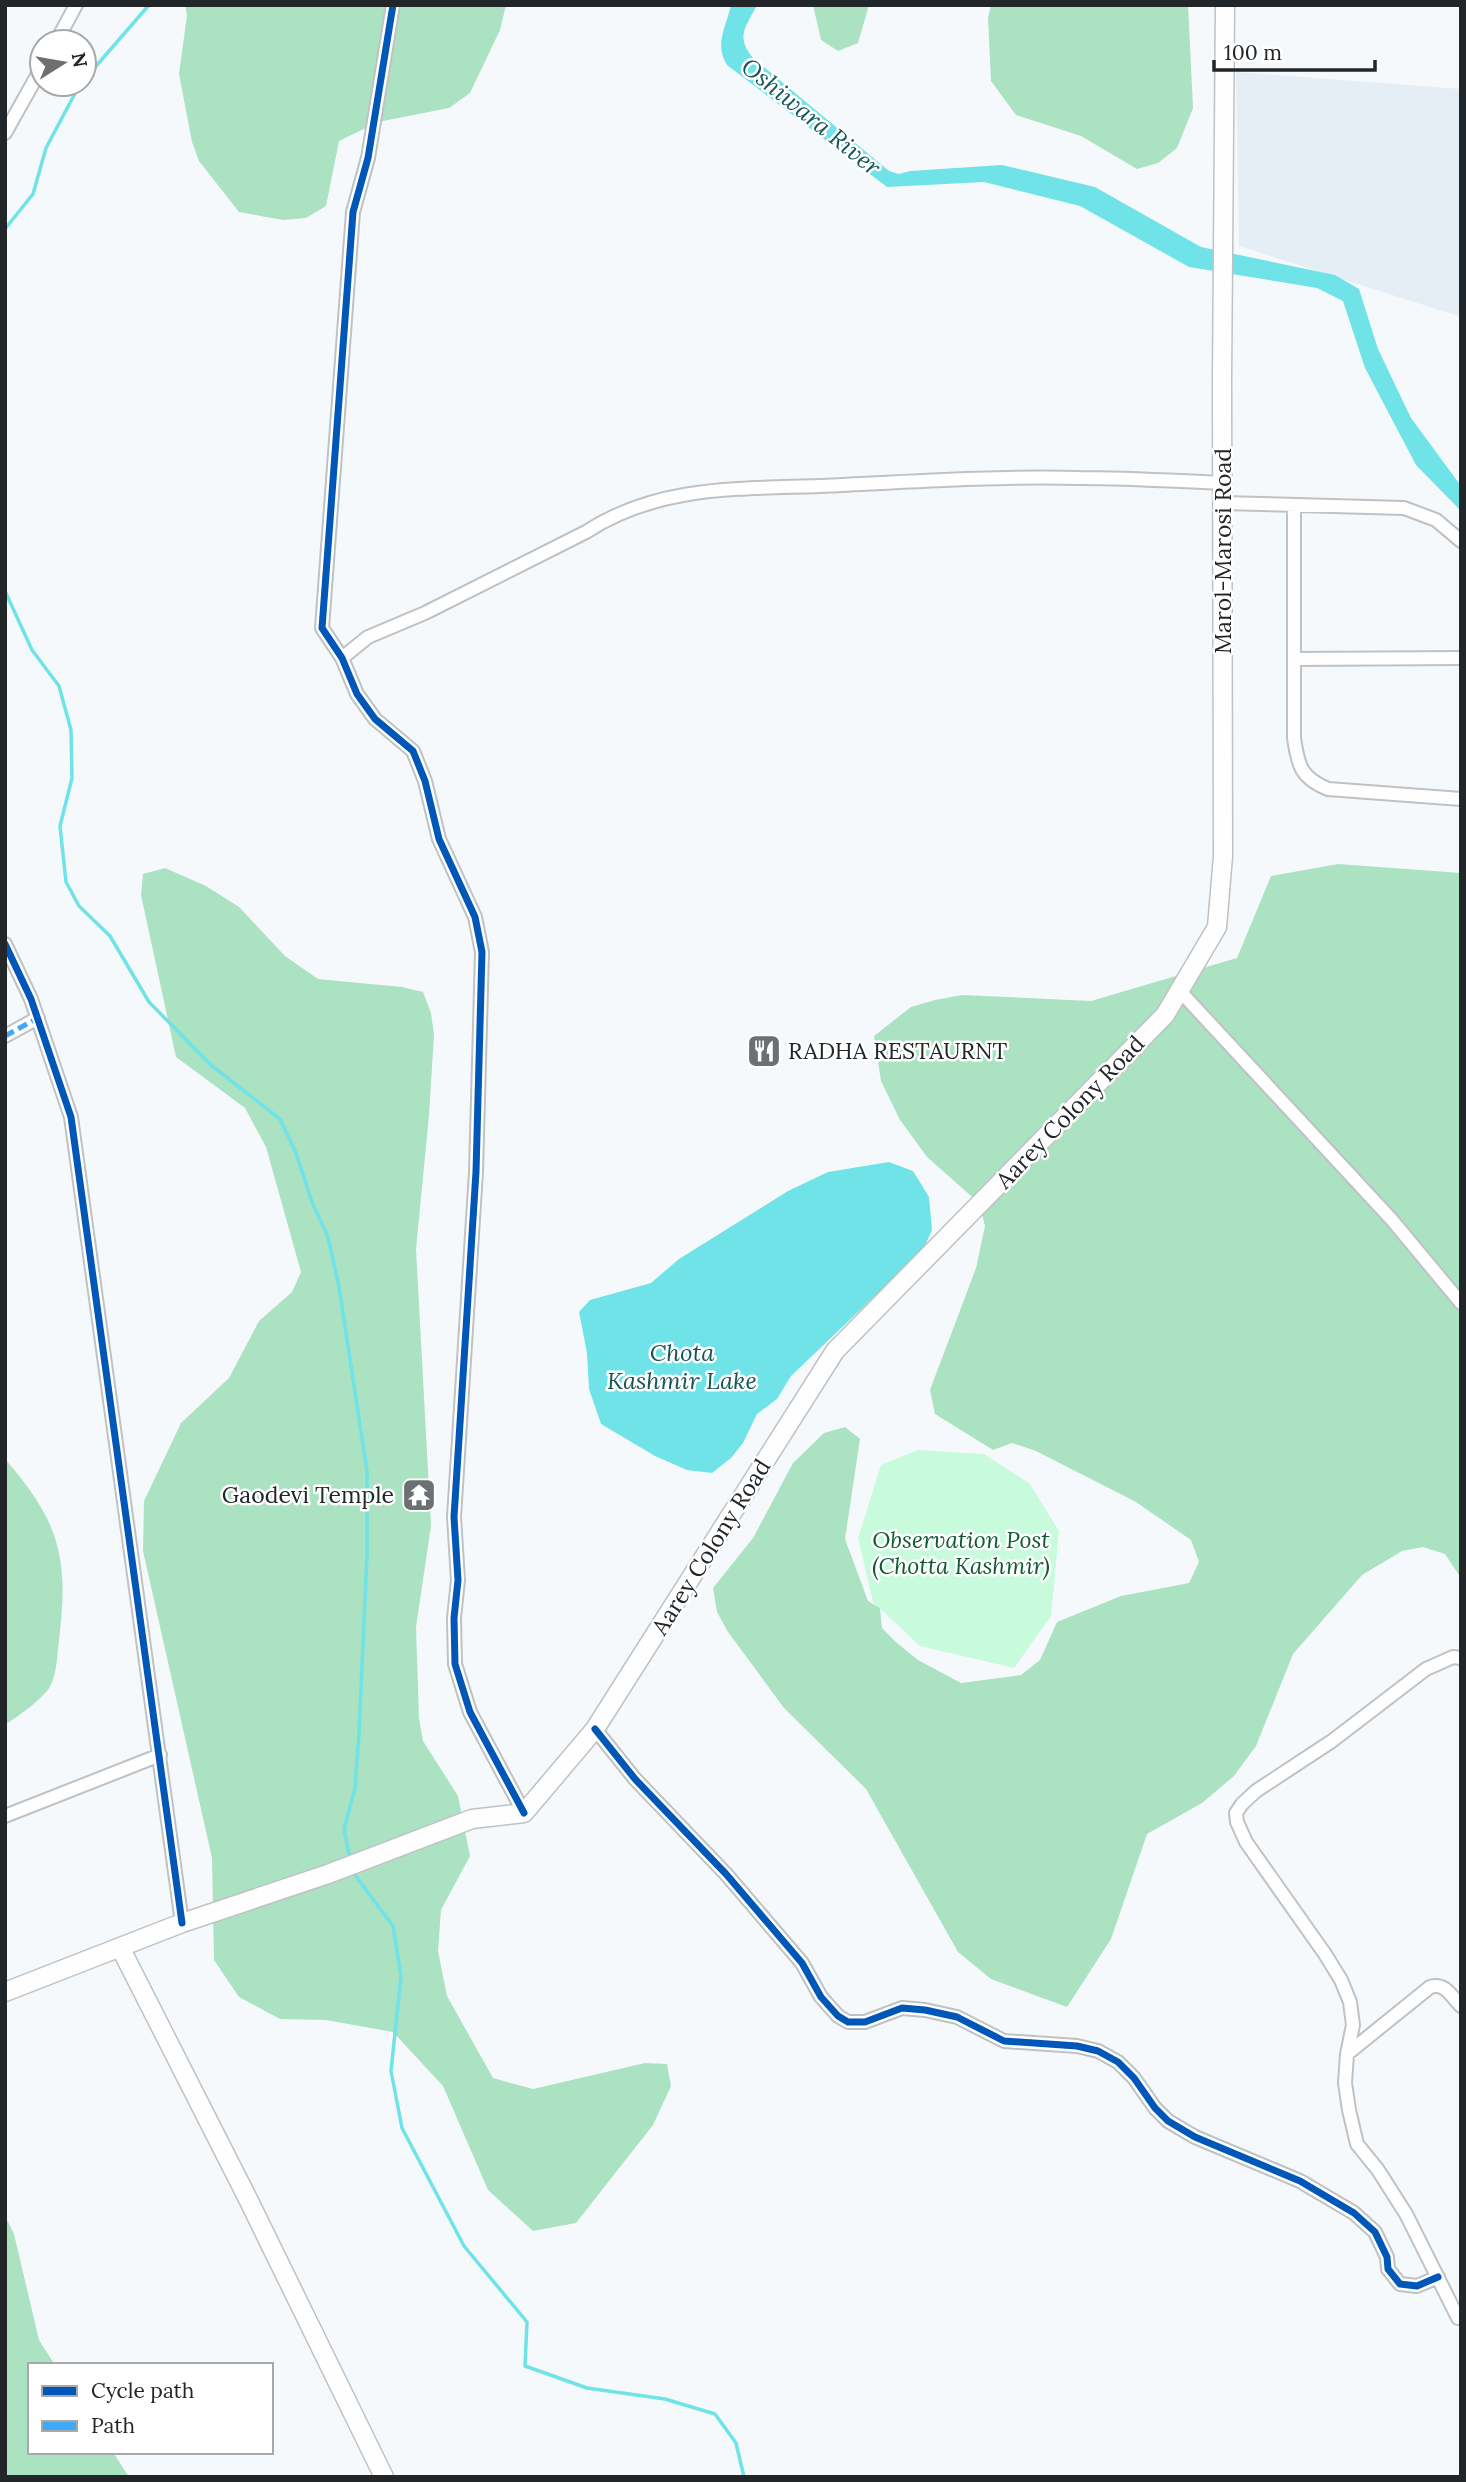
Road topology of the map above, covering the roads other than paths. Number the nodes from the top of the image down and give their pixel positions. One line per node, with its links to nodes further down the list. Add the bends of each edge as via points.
1 (76, 5): 4 (street)
2 (393, 5): 11 (street, via 368,158 353,212 322,628)
3 (1225, 5): 7 (main road, Marol-Marosi Road)
4 (64, 28)
5 (28, 92): 6 (street)
6 (5, 133)
7 (1223, 483): 8 (main road, Marol-Marosi Road); 11 (street, via 943,480 745,487 655,499 605,519 425,613 368,637)
8 (1223, 503): 9 (street); 15 (main road, Marol-Marosi Road)
9 (1294, 505): 10 (street, via 1404,508 1436,520); 13 (street)
10 (1461, 541)
11 (342, 658): 25 (street, via 374,719 413,751 439,839 475,917 482,952 476,1172 454,1517 458,1580 455,1664 470,1712)
12 (1461, 658): 13 (street)
13 (1294, 659): 14 (street, via 1297,758 1313,782 1328,789)
14 (1461, 799)
15 (1223, 856): 18 (main road, Aarey Colony Road, via 1217,927)
16 (5, 944): 17 (street)
17 (8, 958): 19 (street)
18 (1179, 990): 21 (street, via 1392,1220); 23 (main road, Aarey Colony Road, via 1165,1015 835,1351)
19 (38, 1018): 20 (street); 24 (street, via 71,1117)
20 (5, 1036)
21 (1461, 1303)
22 (1461, 1658): 31 (street, via 1426,1669 1332,1741 1256,1791 1236,1814 1246,1842 1341,1980 1353,2025)
23 (595, 1729): 25 (main road, Aarey Colony Road); 32 (street, via 802,1963 838,2016 848,2022 865,2022 902,2008 925,2010 957,2017 1004,2041 1098,2051 1126,2070 1168,2121 1300,2181 1354,2213 1375,2232 1388,2269 1400,2284 1417,2286)
24 (160, 1755): 26 (street); 27 (street)
25 (524, 1812): 27 (main road, via 472,1819)
26 (5, 1816)
27 (182, 1923): 28 (main road)
28 (120, 1947): 29 (main road); 34 (main road)
29 (5, 1992)
30 (1461, 2006): 31 (street, via 1443,1987 1430,1987)
31 (1346, 2054): 32 (street, via 1345,2082 1357,2144 1406,2214)
32 (1438, 2277): 33 (street)
33 (1458, 2318)
34 (384, 2477)

